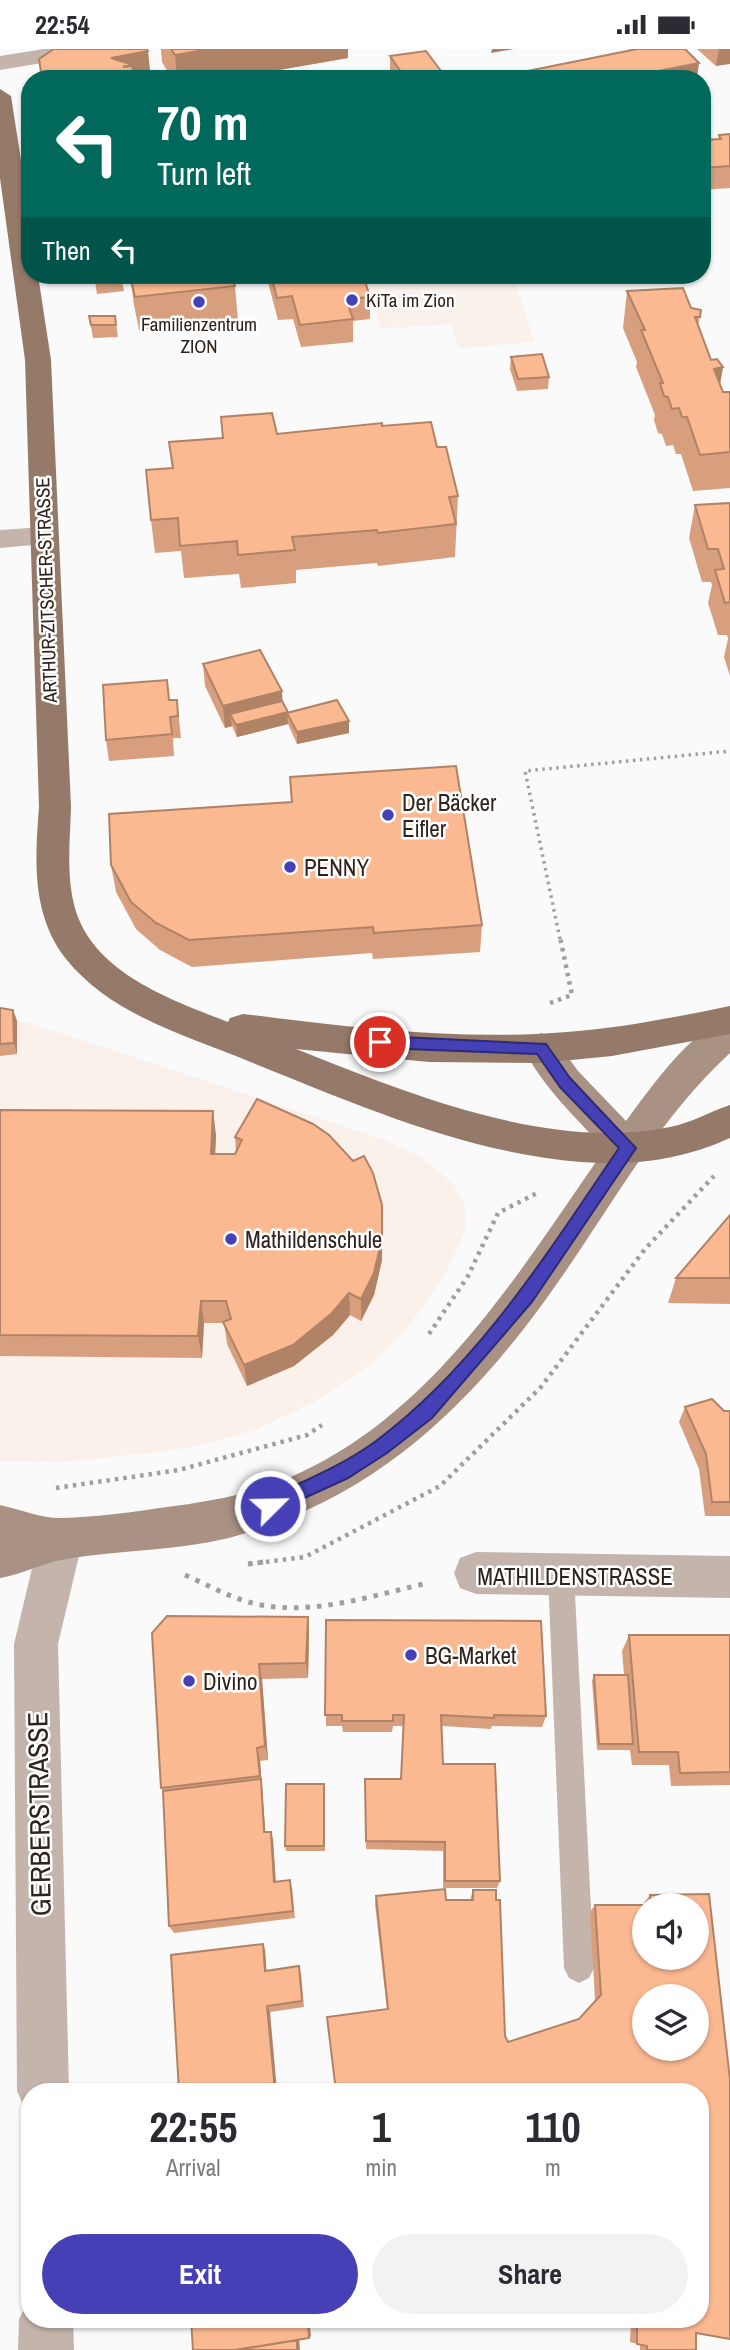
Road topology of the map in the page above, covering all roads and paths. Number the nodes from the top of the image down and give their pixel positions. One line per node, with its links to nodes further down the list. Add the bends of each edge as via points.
1 (85, 49): 2 (street)
2 (0, 63)
3 (0, 96): 4 (main road, ARTHUR-ZITSCHER-STRASSE)
4 (21, 207)
5 (31, 284): 6 (main road, ARTHUR-ZITSCHER-STRASSE)
6 (44, 536): 7 (street); 11 (main road, ARTHUR-ZITSCHER-STRASSE, via 57,905 70,937 114,983)
7 (0, 539)
8 (730, 751): 9 (path, via 525,771 572,995)
9 (547, 1005)
10 (730, 1020): 13 (main road, ARTHUR-ZITSCHER-STRASSE)
11 (189, 1021): 13 (main road, ARTHUR-ZITSCHER-STRASSE, via 425,1046); 15 (main road, ARTHUR-ZITSCHER-STRASSE, via 451,1120 518,1136)
12 (730, 1031): 15 (main road, via 699,1057)
13 (541, 1048): 15 (main road, via 565,1082)
14 (730, 1119): 15 (main road, ARTHUR-ZITSCHER-STRASSE, via 690,1137)
15 (628, 1148): 21 (main road, via 527,1297 489,1344 426,1412 381,1448 270,1506 168,1528)
16 (545, 1189): 17 (path, via 498,1213 452,1304)
17 (428, 1335)
18 (330, 1420): 19 (path, via 307,1435 179,1470)
19 (45, 1489)
20 (0, 1526): 21 (main road)
21 (61, 1539): 22 (main road); 28 (street, GERBERSTRASSE, via 37,1644)
22 (0, 1557)
23 (178, 1572): 24 (path, MATHILDENSTRASSE, via 272,1606 328,1604)
24 (476, 1573): 25 (street, MATHILDENSTRASSE)
25 (561, 1574): 26 (street, MATHILDENSTRASSE); 27 (lane)
26 (730, 1577)
27 (579, 1968)
28 (43, 2083)
29 (46, 2328): 30 (street)
30 (46, 2350)

